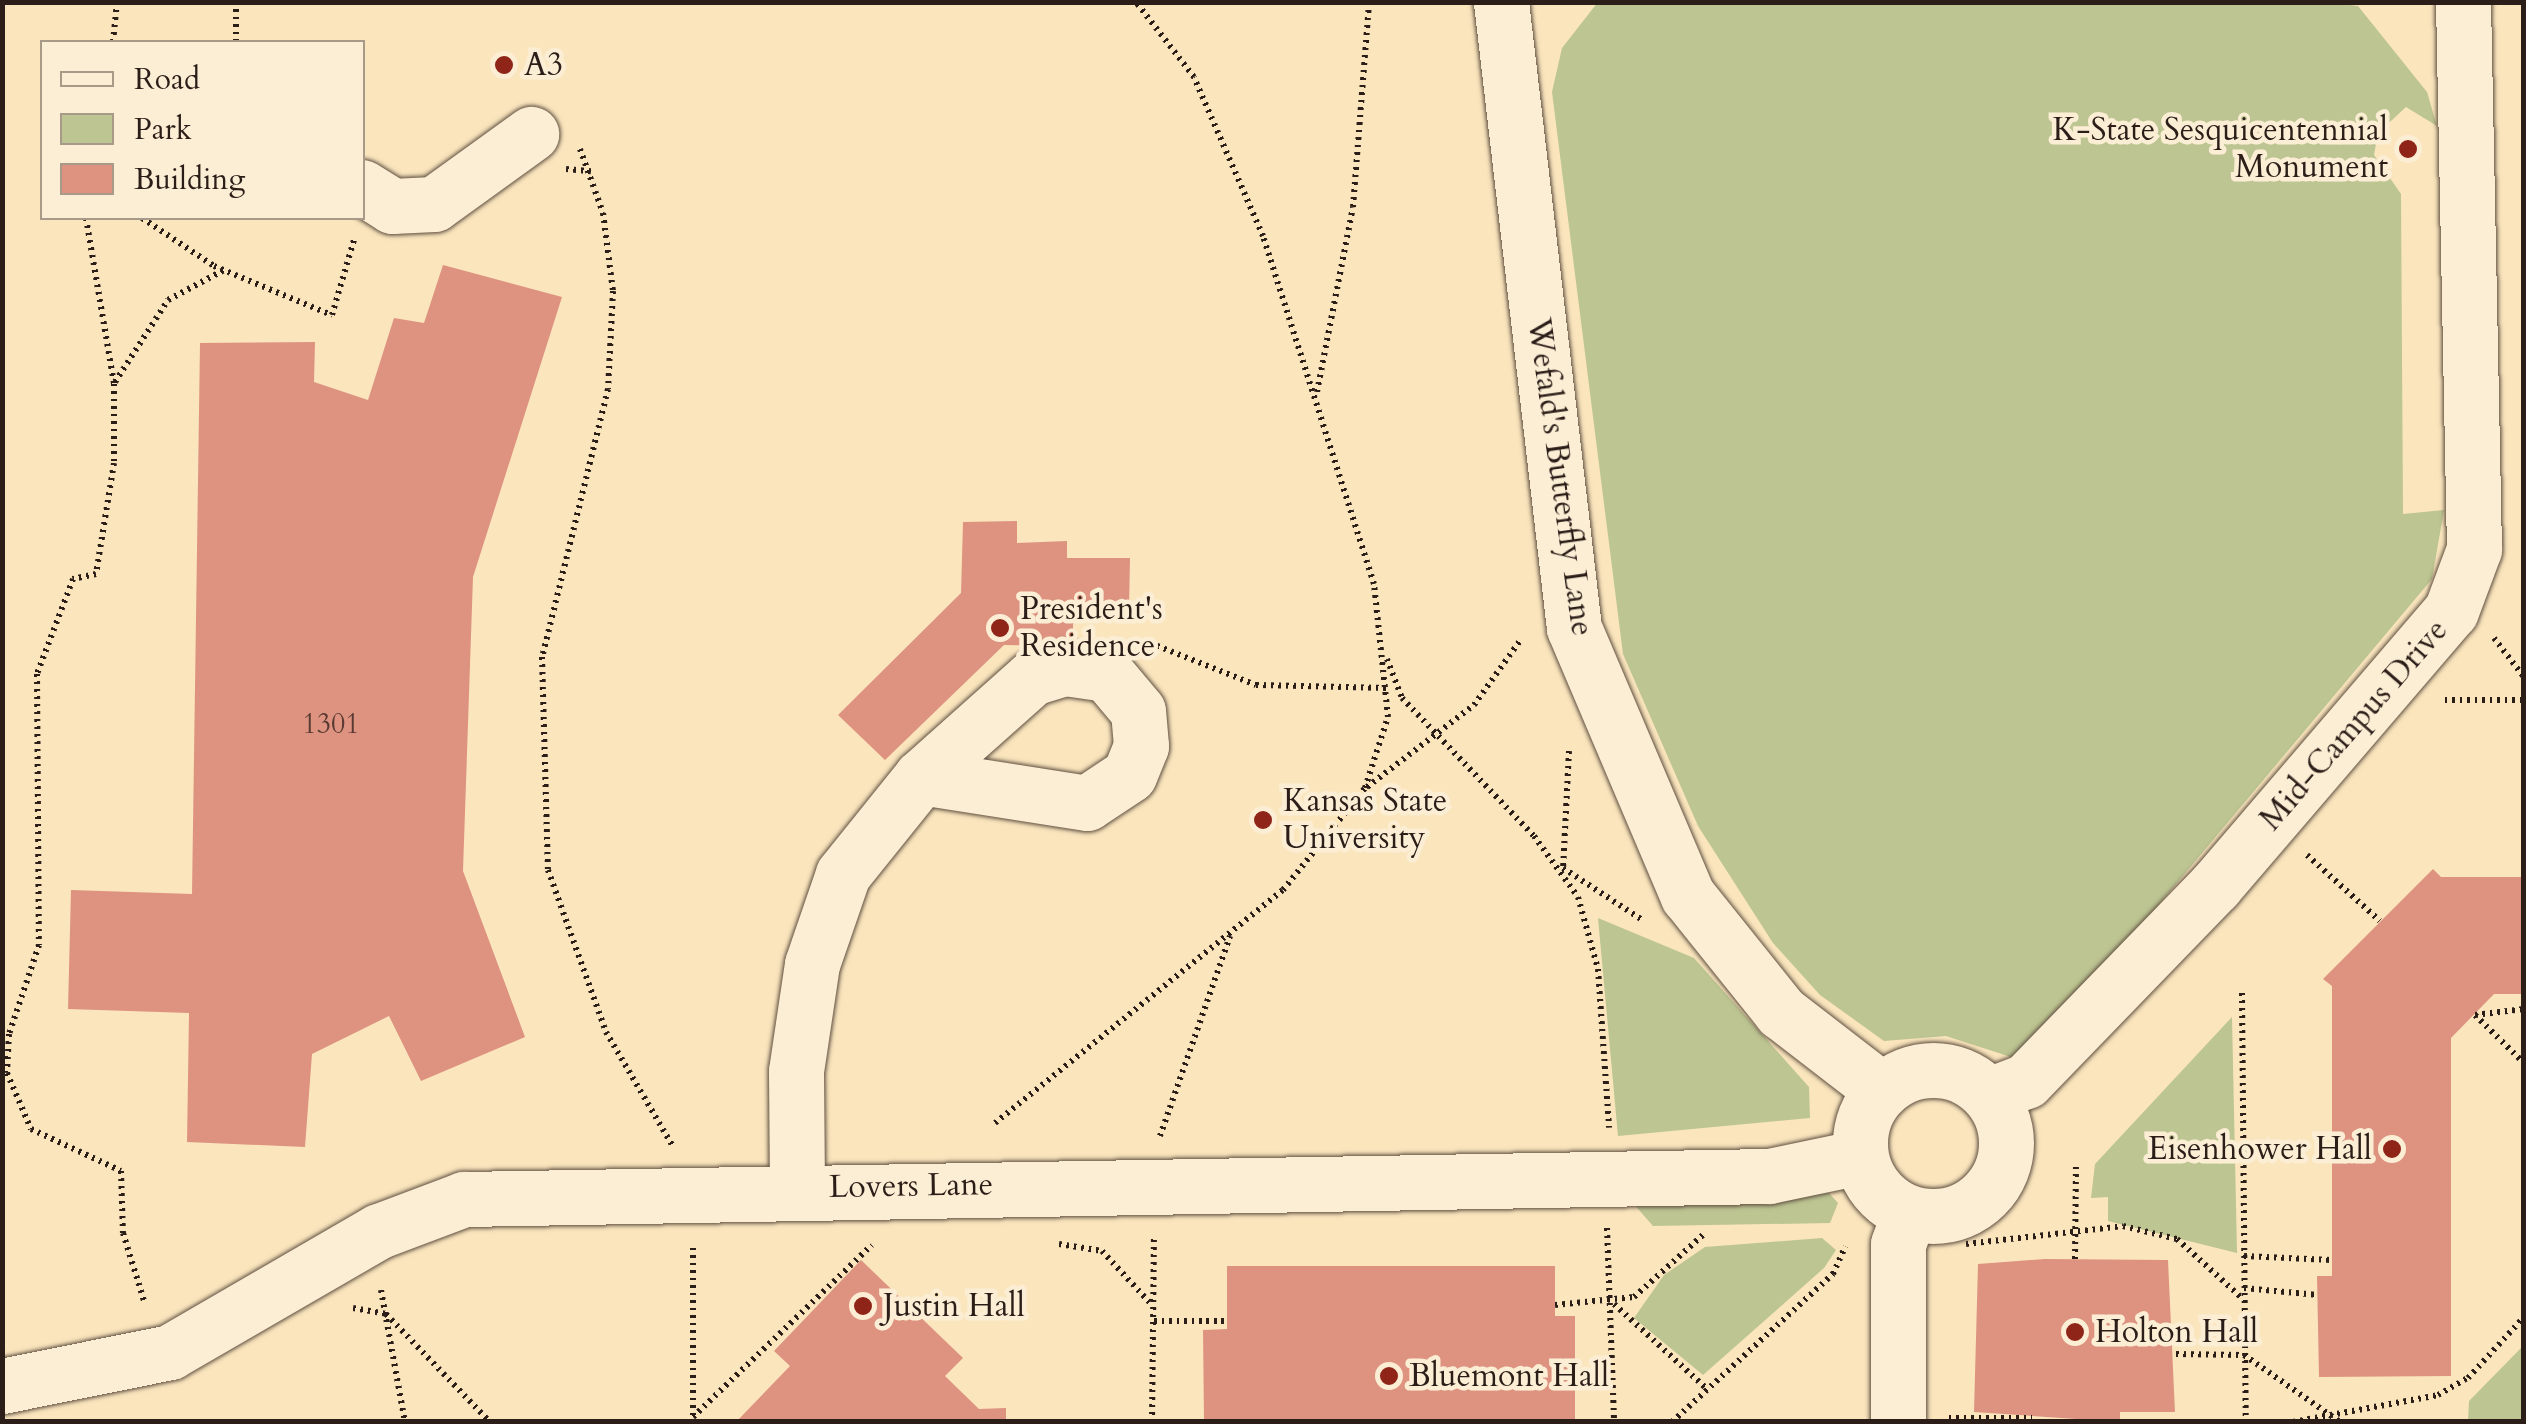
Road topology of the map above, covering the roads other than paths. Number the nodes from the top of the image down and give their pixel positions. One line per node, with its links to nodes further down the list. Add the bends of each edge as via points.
1 (1501, 2): 6 (street, Wefald's Butterfly Lane, via 1574,628 1688,896 1781,1012)
2 (2464, 2): 7 (street, Mid-Campus Drive, via 2474,549 2452,611 2216,886 2026,1081)
3 (549, 135): 4 (street, via 434,204)
4 (365, 203)
5 (922, 777): 5 (street, via 1032,678 1065,668 1118,682 1138,711 1141,746 1129,775 1087,804); 9 (street, via 843,874 812,964 796,1070)
6 (1882, 1090): 7 (street, via 1936,1069); 8 (street, via 1867,1109)
7 (1989, 1095): 10 (street, via 2007,1139 1994,1184 1956,1213)
8 (1860, 1156): 9 (street, Lovers Lane, via 1769,1176); 10 (street, via 1877,1191)
9 (797, 1188): 11 (street, Lovers Lane, via 684,1170 464,1199 379,1230 170,1352)
10 (1909, 1213): 12 (street, via 1898,1244)
11 (2, 1386)
12 (1898, 1420)

